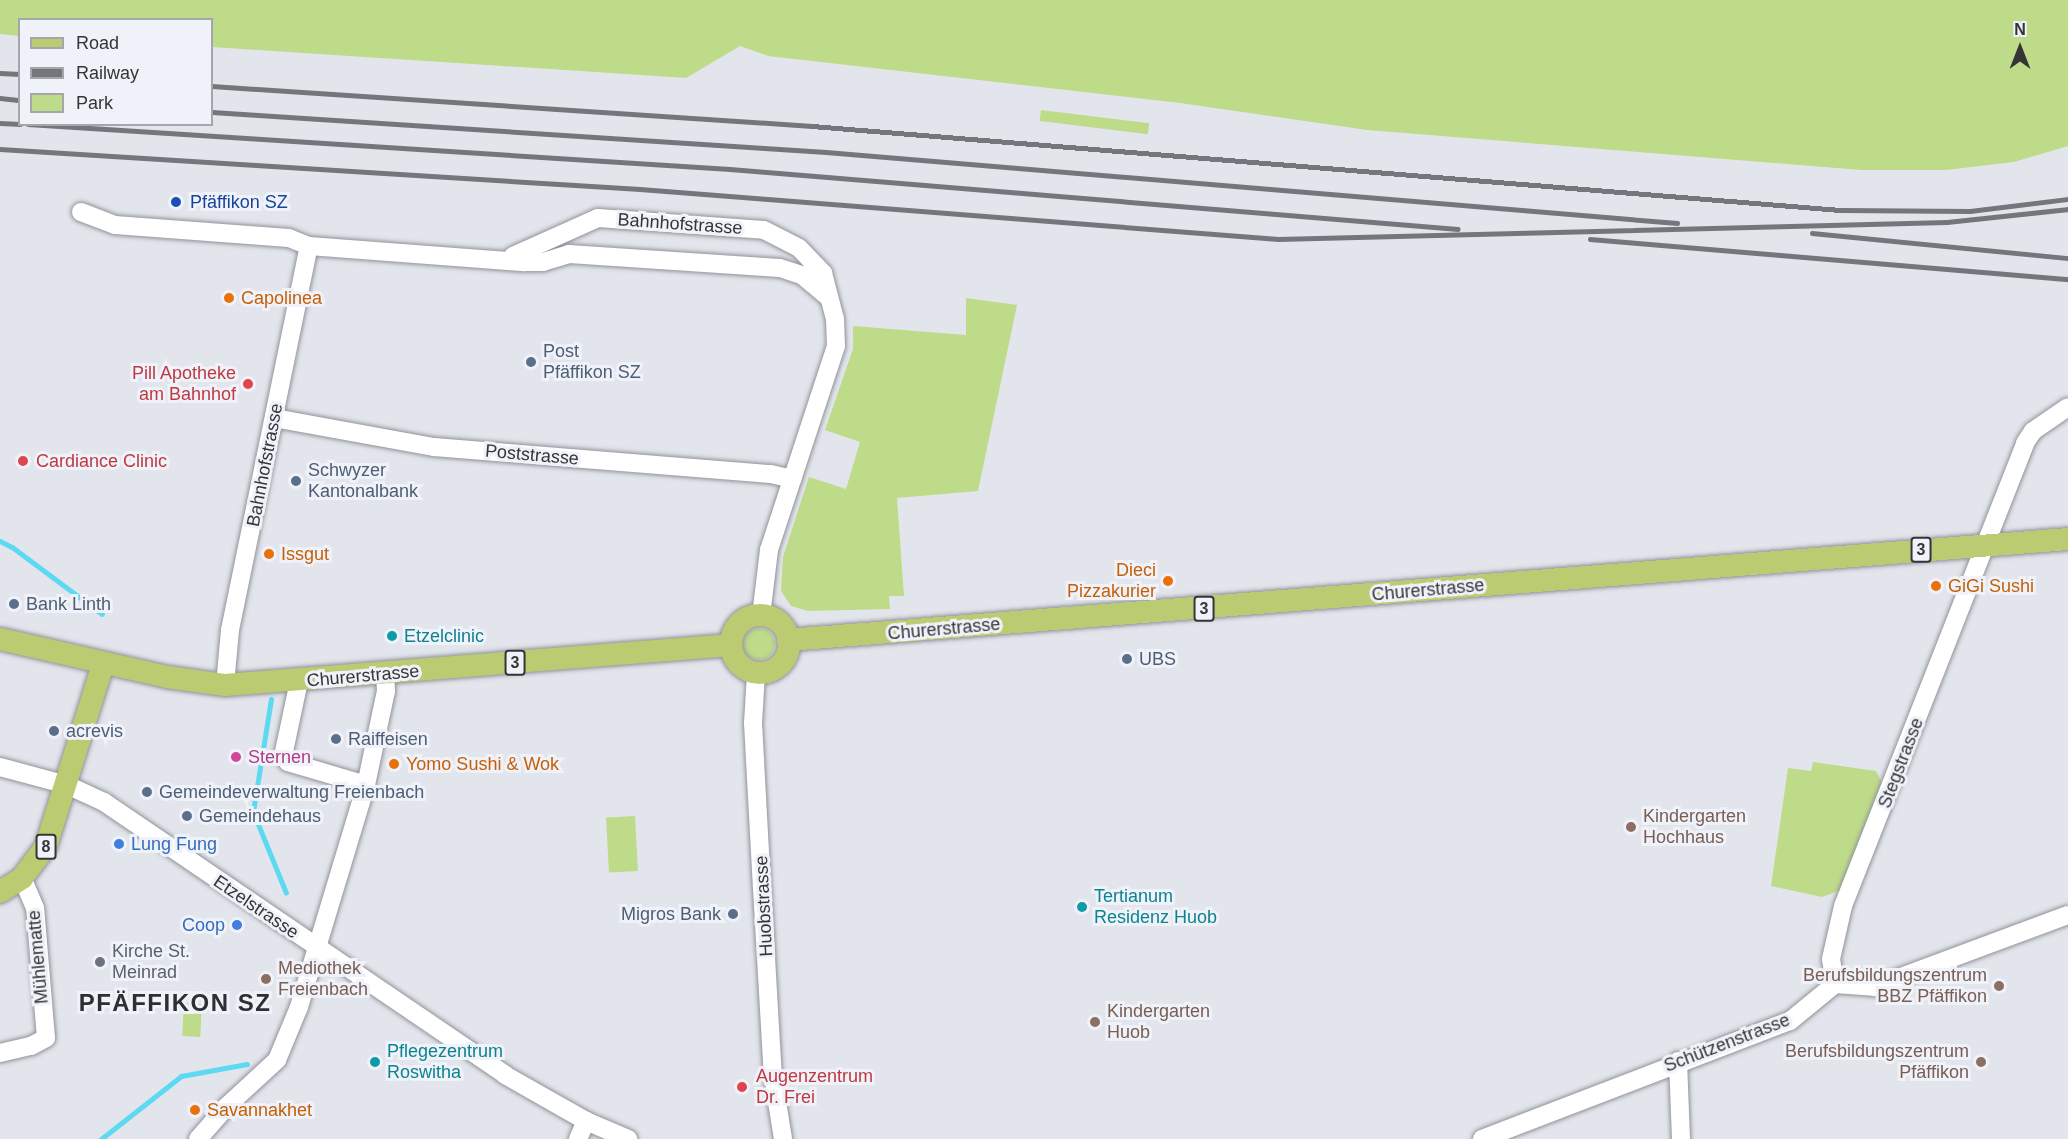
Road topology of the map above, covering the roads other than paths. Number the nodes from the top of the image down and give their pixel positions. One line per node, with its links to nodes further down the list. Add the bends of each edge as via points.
1 (81, 212): 2 (street, Bahnhofstrasse, via 115,225 289,238)
2 (309, 246): 3 (street, Bahnhofstrasse); 6 (street, Bahnhofstrasse)
3 (505, 257): 4 (street, Bahnhofstrasse, via 543,262 569,254 780,268 802,275); 4 (street, Bahnhofstrasse, via 525,254 598,218 764,230 787,240 817,264)
4 (829, 298): 7 (street, Bahnhofstrasse, via 837,327 836,346)
5 (2068, 407): 9 (street, Stegstrasse, via 2033,431 2025,443)
6 (274, 418): 7 (street, Poststrasse, via 424,445 771,474); 18 (street, Bahnhofstrasse, via 230,630)
7 (792, 479): 10 (street, Bahnhofstrasse, via 763,573)
8 (2068, 538): 9 (main road, Churerstrasse / 3)
9 (1987, 546): 12 (main road, Churerstrasse / 3); 26 (street, Stegstrasse, via 1843,906 1832,951)
10 (761, 616): 12 (main road, via 777,621); 13 (main road, via 738,626)
11 (0, 639): 14 (main road, Churerstrasse / 3)
12 (788, 640): 15 (main road, via 787,653 780,664)
13 (731, 645): 15 (main road, via 739,664); 16 (main road, Churerstrasse / 3)
14 (103, 664): 18 (main road, Churerstrasse / 3); 20 (main road, 8)
15 (756, 673): 33 (street, Huobstrasse, via 753,723 773,1077)
16 (385, 674): 17 (main road, Churerstrasse / 3); 21 (street, via 386,692)
17 (299, 681): 18 (main road, Churerstrasse / 3); 21 (street, via 283,756 288,762)
18 (225, 685)
19 (0, 767): 20 (street, Etzelstrasse)
20 (68, 785): 22 (main road, 8, via 46,846); 25 (street, Etzelstrasse, via 104,802)
21 (366, 785): 25 (street)
22 (22, 878): 23 (main road, 8); 27 (street, Mühlematte, via 35,908 46,1038)
23 (0, 892)
24 (2068, 915): 26 (street, via 1874,987 1854,989)
25 (319, 948): 29 (street, Etzelstrasse, via 505,1075); 30 (street, via 277,1060)
26 (1835, 984): 28 (street, Schützenstrasse, via 1810,1009 1790,1021)
27 (0, 1053)
28 (1678, 1061): 34 (street, Schützenstrasse); 35 (street)
29 (586, 1121): 31 (street); 32 (street, Etzelstrasse)
30 (198, 1139)
31 (578, 1139)
32 (628, 1139)
33 (783, 1139)
34 (1482, 1139)
35 (1681, 1139)

